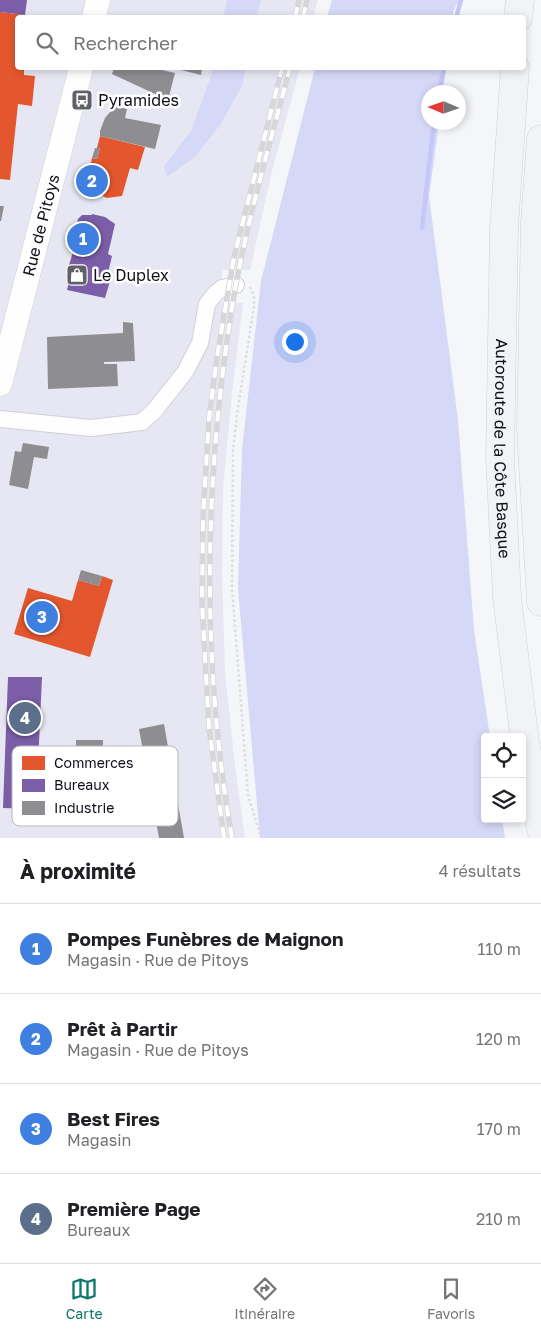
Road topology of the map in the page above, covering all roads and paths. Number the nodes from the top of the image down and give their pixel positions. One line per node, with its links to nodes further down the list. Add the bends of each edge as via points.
1 (98, 0): 3 (street)
2 (520, 0): 4 (highway)
3 (95, 15)
4 (518, 15)
5 (80, 70): 9 (street, Rue de Pitoys)
6 (515, 70): 12 (highway, Autoroute de la Côte Basque, via 504,228 500,458 506,597 525,742)
7 (541, 139): 11 (highway, Autoroute de la Côte Basque, via 535,224 531,430)
8 (236, 285): 10 (street, via 222,288 207,304 200,343 185,372 142,422 91,428); 13 (path, via 250,286 254,306 233,451 232,588 248,795)
9 (0, 384)
10 (0, 419)
11 (541, 602)
12 (541, 829)
13 (261, 838)

